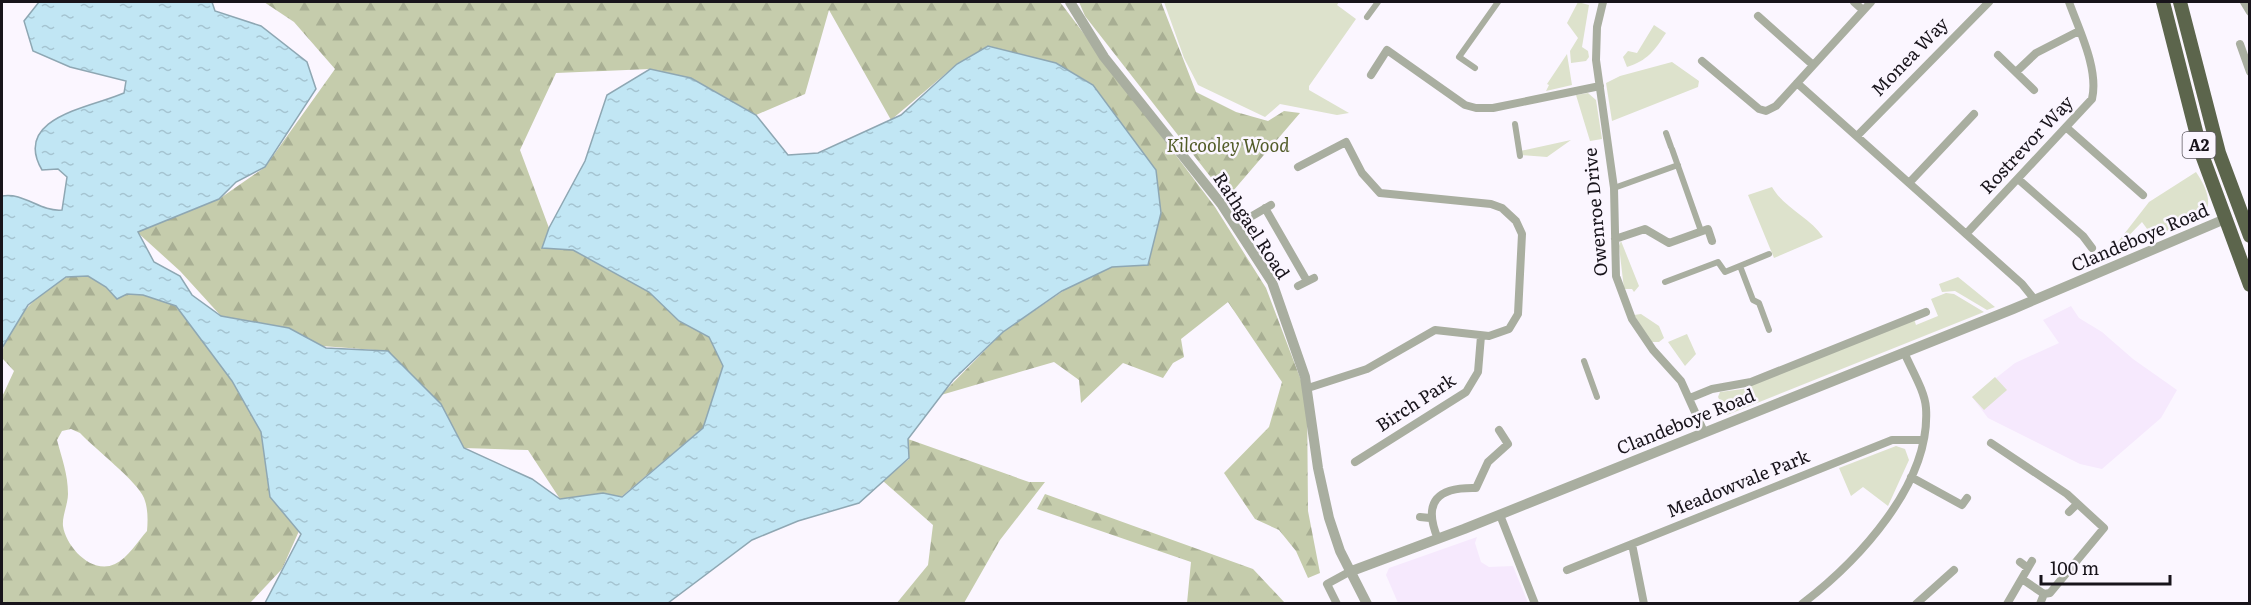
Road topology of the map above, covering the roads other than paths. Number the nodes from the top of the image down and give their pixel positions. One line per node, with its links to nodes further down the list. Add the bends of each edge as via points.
1 (1070, 2): 42 (street, Rathgael Road, via 1104,57)
2 (1378, 2): 15 (street)
3 (1498, 2): 21 (street, via 1459,57)
4 (1603, 2): 27 (street, Owenroe Drive, via 1596,37)
5 (1854, 2): 12 (street)
6 (1870, 2): 12 (street)
7 (1989, 2): 33 (street, Monea Way)
8 (2069, 2): 16 (street, Rostrevor Way)
9 (2163, 2): 41 (highway, A2, via 2202,154)
10 (2180, 2): 25 (highway, A2)
11 (2244, 2): 13 (street)
12 (1863, 10): 20 (street)
13 (2250, 12)
14 (1758, 15): 20 (street)
15 (1367, 17)
16 (2079, 31): 23 (street, via 2036,53); 31 (street, Rostrevor Way, via 2094,88 2087,106)
17 (2240, 44): 22 (street)
18 (1998, 55): 23 (street)
19 (1702, 61): 26 (street, via 1766,111)
20 (1813, 65): 26 (street)
21 (1475, 68)
22 (2249, 69)
23 (2016, 72): 28 (street)
24 (1371, 75): 27 (street, via 1388,50 1476,108)
25 (2198, 77): 41 (highway, via 2201,118); 45 (highway, A2, via 2219,153)
26 (1797, 83): 33 (street)
27 (1600, 86): 39 (street, Owenroe Drive)
28 (2034, 90)
29 (1974, 114): 38 (street)
30 (1515, 124): 34 (street)
31 (2067, 128): 37 (street, Rostrevor Way); 40 (street)
32 (1666, 133): 35 (street)
33 (1857, 136): 38 (street)
34 (1520, 156)
35 (1678, 165): 39 (street); 43 (street)
36 (1298, 167): 58 (street, via 1346,141 1362,173 1380,193 1502,208 1516,221 1522,241 1518,314 1504,333)
37 (2018, 179): 44 (street, Rostrevor Way); 48 (street)
38 (1909, 183): 44 (street)
39 (1614, 188): 46 (street, Owenroe Drive)
40 (2143, 195)
41 (2229, 218): 50 (highway); 54 (highway, A2); 55 (street, Clandeboye Road)
42 (1235, 225): 52 (street, via 1268,206); 61 (street, Rathgael Road, via 1272,282)
43 (1701, 231): 46 (street, via 1669,243 1645,229); 47 (street, via 1708,229)
44 (1966, 234): 55 (street)
45 (2250, 236)
46 (1615, 239): 63 (street, Owenroe Drive, via 1616,276 1628,310 1643,338 1681,381)
47 (1712, 241)
48 (2092, 248)
49 (1769, 254): 51 (street)
50 (2250, 261)
51 (1740, 266): 53 (street, via 1725,272 1718,262); 57 (street, via 1753,300 1760,303)
52 (1306, 282)
53 (1665, 282)
54 (2250, 285)
55 (2035, 300): 59 (street, Clandeboye Road)
56 (1926, 312): 63 (street, via 1751,382 1712,389)
57 (1770, 327)
58 (1481, 336): 61 (street, via 1435,330 1367,369); 68 (street, Birch Park, via 1478,372 1466,392)
59 (1904, 352): 65 (street, Clandeboye Road); 66 (street, via 1926,406)
60 (1584, 361): 62 (street)
61 (1308, 388): 82 (street, Rathgael Road, via 1329,518)
62 (1597, 397)
63 (1690, 398): 65 (street, Owenroe Drive)
64 (1499, 430): 77 (street, via 1508,444 1488,462 1476,488 1443,492 1434,502)
65 (1704, 432): 75 (street, Clandeboye Road)
66 (1923, 440): 71 (street); 79 (street, Meadowvale Park, via 1892,440)
67 (1992, 443): 73 (street)
68 (1365, 456): 69 (street, Birch Park); 70 (street)
69 (1355, 462)
70 (1370, 466)
71 (1911, 477): 72 (street, via 1962,505); 86 (street, via 1883,526)
72 (1968, 498)
73 (2077, 504): 74 (street); 85 (street, via 2104,528 2050,593)
74 (2069, 512)
75 (1500, 515): 78 (street, Clandeboye Road); 89 (street)
76 (1420, 517): 77 (street)
77 (1430, 518): 78 (street)
78 (1438, 539): 82 (street, Clandeboye Road)
79 (1632, 544): 81 (street, Meadowvale Park); 90 (street)
80 (2019, 562): 84 (street, via 2030,564)
81 (1567, 570)
82 (1349, 572): 87 (street, via 1327,584); 88 (street, Rathgael Road)
83 (1948, 572): 93 (street)
84 (2022, 579): 85 (street); 94 (street)
85 (2044, 594): 95 (street)
86 (1813, 596): 91 (street); 92 (street)
87 (1337, 603)
88 (1367, 603)
89 (1535, 603)
90 (1644, 603)
91 (1802, 603)
92 (1819, 603)
93 (1916, 603)
94 (2007, 603)
95 (2040, 603)

